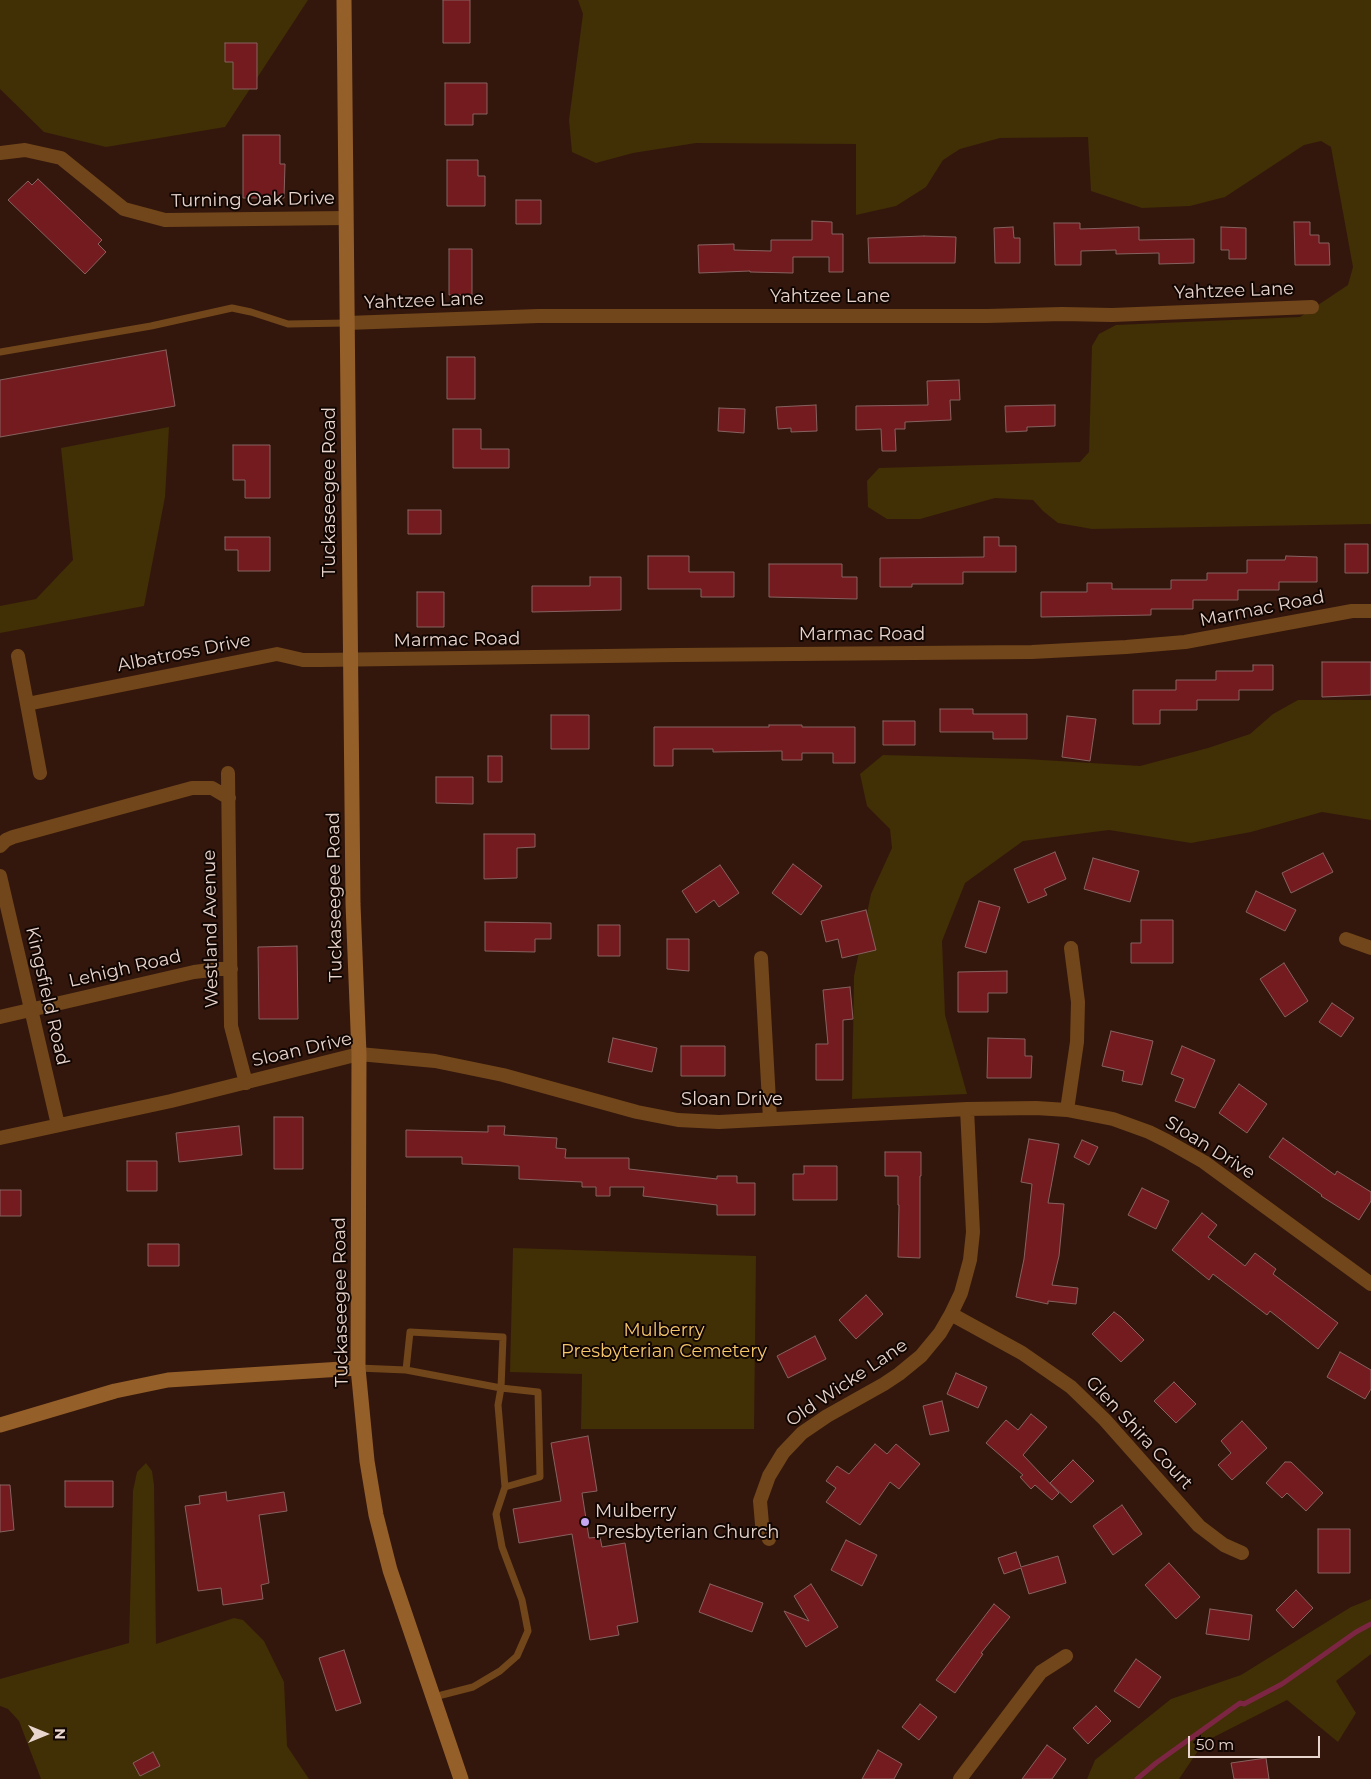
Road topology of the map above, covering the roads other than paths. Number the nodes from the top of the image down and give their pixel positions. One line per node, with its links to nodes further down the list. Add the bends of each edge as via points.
1 (344, 0): 3 (street, Tuckaseegee Road)
2 (0, 153): 3 (street, Turning Oak Drive, via 26,150 61,158 124,209 165,220)
3 (346, 218): 5 (street, Tuckaseegee Road)
4 (1312, 307): 5 (street, Yahtzee Lane, via 1112,315 538,316)
5 (347, 323): 6 (lane, via 288,324 232,308 151,326); 9 (street, Tuckaseegee Road)
6 (0, 352)
7 (1371, 611): 9 (street, Marmac Road, via 1352,611 1185,642 1041,652)
8 (18, 656): 10 (street)
9 (350, 659): 10 (street, Albatross Drive, via 303,660 277,654); 23 (street, Tuckaseegee Road)
10 (27, 704): 11 (street)
11 (40, 773)
12 (228, 773): 13 (street, Westland Avenue)
13 (229, 798): 14 (street, via 212,788 192,788 13,837); 20 (street, Westland Avenue)
14 (0, 846)
15 (0, 876): 21 (street, Kingsfield Road)
16 (1346, 939): 18 (street)
17 (1071, 948): 26 (street, via 1078,1002 1077,1042)
18 (1371, 948)
19 (761, 958): 27 (street)
20 (231, 969): 21 (street, Lehigh Road, via 194,972); 24 (street, Westland Avenue, via 231,1026)
21 (31, 1010): 22 (street, Lehigh Road); 28 (street, Kingsfield Road)
22 (0, 1017)
23 (358, 1054): 24 (street, Sloan Drive); 27 (street, Sloan Drive, via 435,1062 494,1073 678,1120); 32 (street, Tuckaseegee Road)
24 (246, 1083): 28 (street, Sloan Drive)
25 (967, 1109): 26 (street, Sloan Drive); 27 (street, Sloan Drive); 31 (street, Old Wicke Lane, via 973,1232 970,1260)
26 (1067, 1110): 30 (street, Sloan Drive, via 1113,1119 1167,1140 1204,1162)
27 (770, 1119)
28 (58, 1125): 29 (street, Sloan Drive)
29 (0, 1138)
30 (1371, 1284)
31 (951, 1314): 37 (street, Old Wicke Lane, via 921,1356 899,1374 802,1433 783,1453 769,1476 760,1501 762,1524); 38 (street, Glen Shira Court, via 1031,1358 1071,1387 1105,1420 1199,1526 1224,1545)
32 (358, 1368): 33 (lane); 35 (street, via 168,1380 115,1391); 40 (street, Tuckaseegee Road, via 376,1516 393,1581)
33 (406, 1370): 34 (lane); 34 (lane, via 410,1332 503,1337)
34 (501, 1388): 36 (lane, via 498,1405); 36 (lane, via 538,1392 540,1477)
35 (0, 1425)
36 (506, 1486): 40 (lane, via 496,1514 502,1547 522,1600 528,1631 517,1656 500,1672 472,1687)
37 (769, 1539)
38 (1242, 1553)
39 (1066, 1656): 42 (street, via 1041,1672)
40 (433, 1698): 41 (street, Tuckaseegee Road)
41 (461, 1779)
42 (960, 1779)

